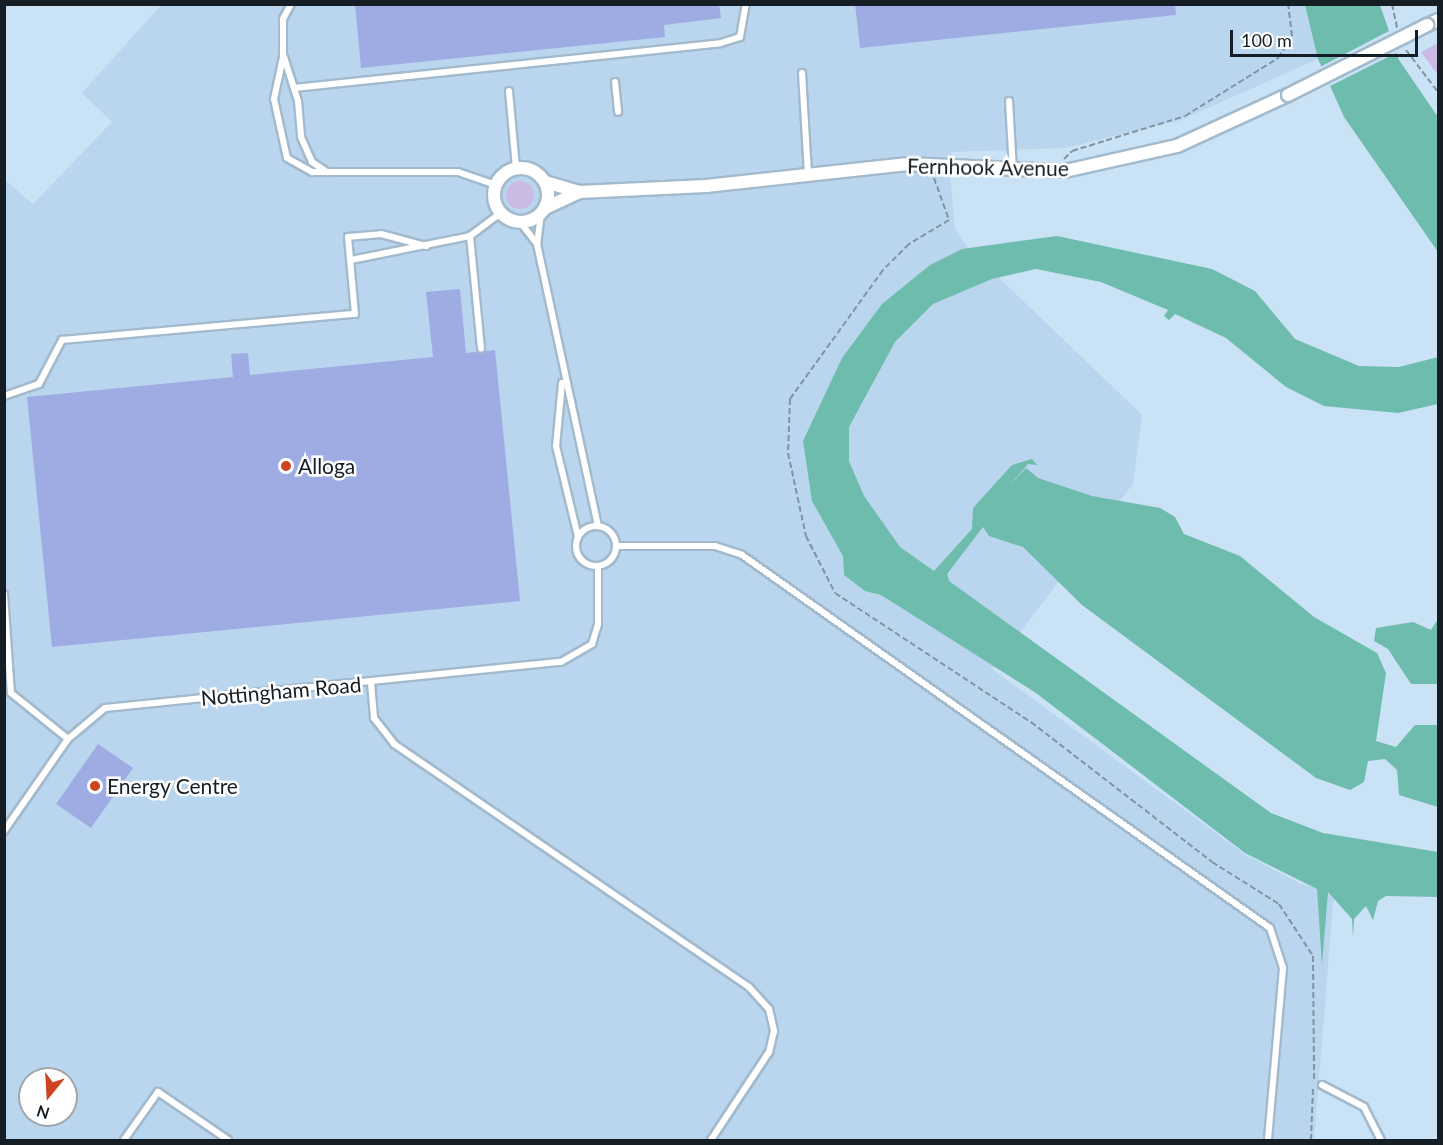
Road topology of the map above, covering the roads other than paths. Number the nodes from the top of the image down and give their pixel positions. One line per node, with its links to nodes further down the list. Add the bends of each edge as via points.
1 (291, 4): 4 (lane, via 283,19)
2 (746, 4): 7 (lane, via 740,37 721,43)
3 (1433, 23): 12 (street, Fernhook Avenue, bridge, via 1177,146 1065,171)
4 (284, 57): 7 (lane); 13 (lane, via 274,99 287,158 312,172)
5 (802, 73): 14 (lane)
6 (615, 82): 10 (lane)
7 (294, 88): 13 (lane, via 301,137 312,162)
8 (509, 91): 11 (lane)
9 (1009, 101): 12 (lane)
10 (618, 112)
11 (516, 168): 15 (street, via 532,170); 16 (street)
12 (1013, 171): 14 (street, Fernhook Avenue, via 927,164)
13 (330, 174): 16 (lane, via 458,172)
14 (808, 174): 17 (street, Fernhook Avenue)
15 (545, 182): 17 (street, Fernhook Avenue); 18 (street)
16 (495, 185): 19 (street)
17 (579, 192): 18 (street, Fernhook Avenue)
18 (543, 211): 20 (street); 22 (lane)
19 (501, 213): 20 (street); 21 (lane)
20 (520, 222): 22 (lane)
21 (470, 236): 23 (lane); 25 (lane)
22 (537, 244): 26 (lane)
23 (426, 246): 24 (lane); 24 (lane, via 381,234 348,237)
24 (351, 260): 27 (lane, via 355,314 62,340 33,390)
25 (481, 348)
26 (562, 379): 28 (lane); 29 (lane, via 556,446)
27 (4, 396)
28 (598, 526): 29 (lane); 30 (lane, via 611,532)
29 (578, 537): 31 (lane, via 580,557)
30 (616, 546): 31 (lane, via 611,560); 40 (lane, via 715,546 742,555 1270,928 1283,968)
31 (598, 566): 33 (lane, Nottingham Road, via 598,624 592,644 580,654 561,662)
32 (4, 594): 34 (lane, via 11,693)
33 (371, 683): 34 (lane, Nottingham Road, via 105,708); 39 (lane, via 374,718 394,744 749,987 769,1009 774,1031 769,1052)
34 (68, 739): 35 (lane, Nottingham Road)
35 (4, 831)
36 (1322, 1085): 41 (lane, via 1364,1107)
37 (124, 1140): 38 (lane, via 158,1092)
38 (228, 1140)
39 (711, 1140)
40 (1268, 1140)
41 (1381, 1140)

